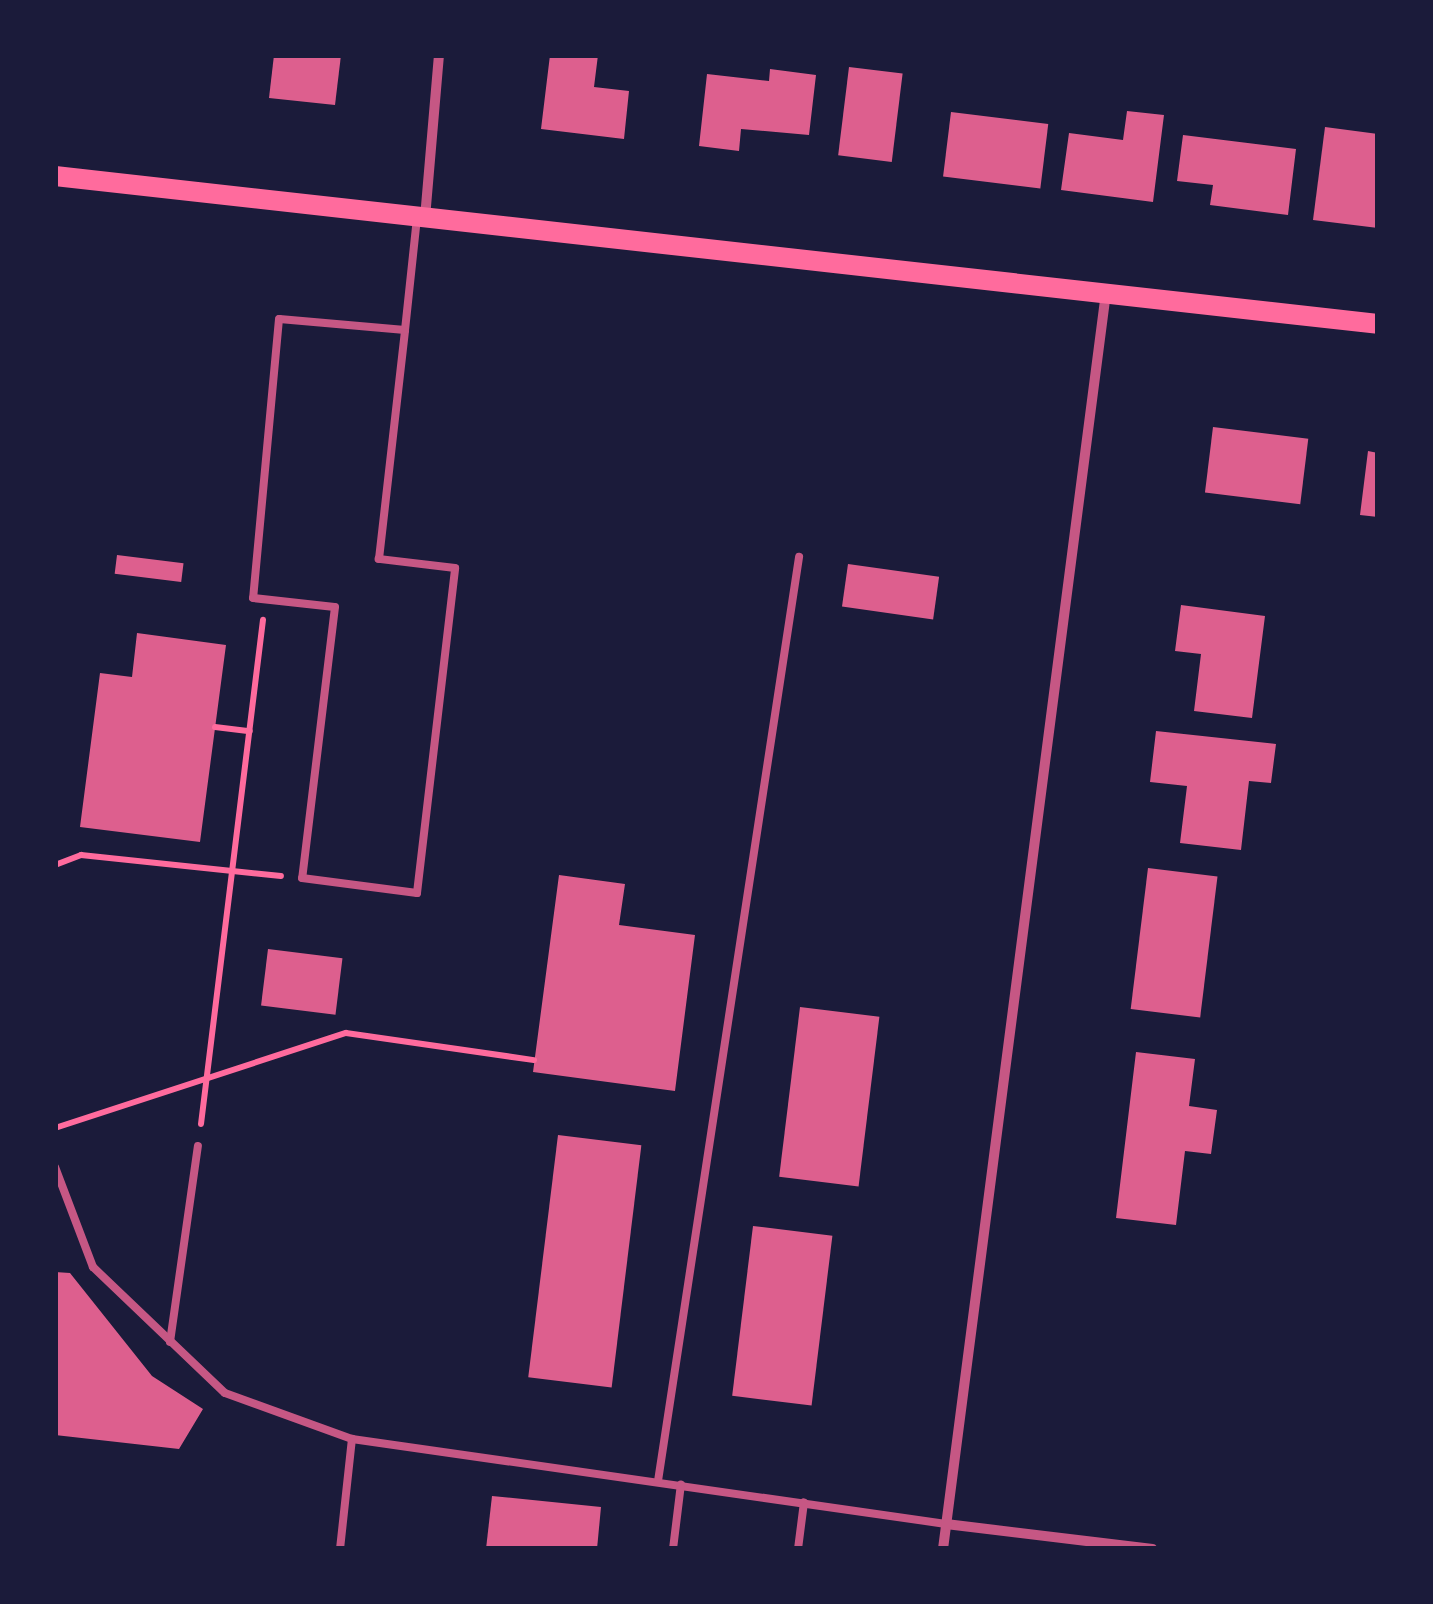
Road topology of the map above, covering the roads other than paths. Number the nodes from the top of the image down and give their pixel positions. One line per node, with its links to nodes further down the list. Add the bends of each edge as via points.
1 (439, 55): 3 (street)
2 (55, 176): 3 (main road)
3 (421, 218): 4 (main road); 6 (lane)
4 (1106, 292): 5 (main road); 15 (street)
5 (1378, 324)
6 (405, 330): 6 (lane, via 379,559 454,568 417,892 302,878 334,606 252,598 280,319)
7 (799, 557): 12 (lane)
8 (198, 1146): 10 (lane)
9 (55, 1167): 10 (lane, via 93,1267)
10 (170, 1342): 11 (lane, via 224,1394)
11 (352, 1439): 12 (lane); 16 (lane)
12 (658, 1482): 13 (lane)
13 (682, 1484): 14 (lane); 17 (lane)
14 (804, 1502): 15 (lane); 18 (lane)
15 (946, 1524): 19 (street); 20 (street)
16 (340, 1549)
17 (673, 1549)
18 (798, 1549)
19 (943, 1549)
20 (1152, 1549)

